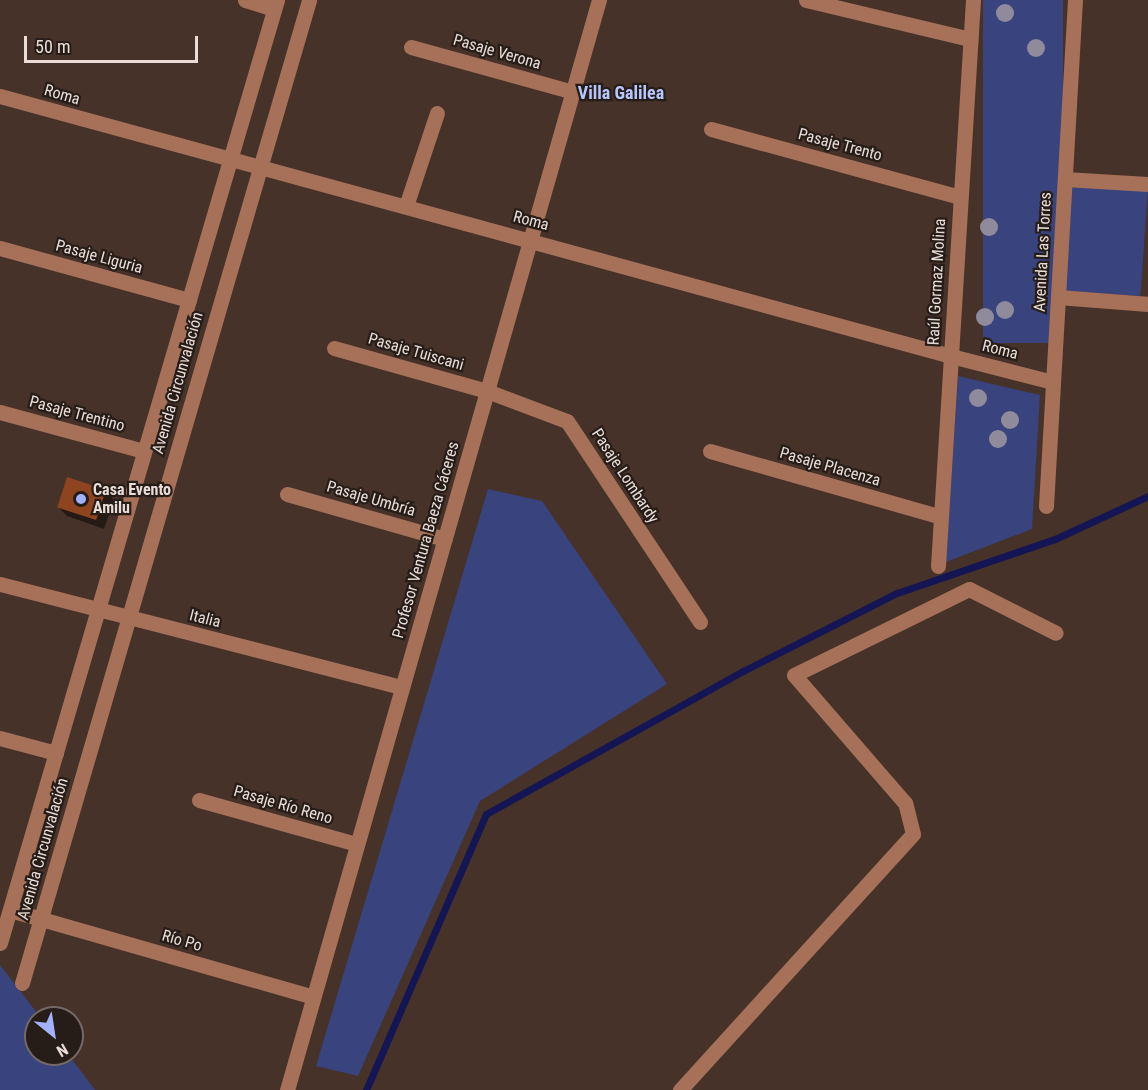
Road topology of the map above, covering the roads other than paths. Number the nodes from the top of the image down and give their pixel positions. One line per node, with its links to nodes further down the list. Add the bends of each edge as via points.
1 (245, 0): 7 (street)
2 (309, 0): 15 (street, Avenida Circunvalación)
3 (599, 0): 10 (street, Profesor Ventura Baeza Cáceres)
4 (806, 0): 8 (street)
5 (973, 0): 8 (street, Raúl Gormaz Molina)
6 (1075, 0): 16 (street, Avenida Las Torres)
7 (276, 4): 14 (street, Avenida Circunvalación)
8 (970, 39): 18 (street, Raúl Gormaz Molina)
9 (411, 47): 10 (street, Pasaje Verona)
10 (573, 92): 20 (street, Profesor Ventura Baeza Cáceres)
11 (0, 96): 14 (street, Roma)
12 (437, 113): 19 (street)
13 (711, 129): 18 (street, Pasaje Trento)
14 (230, 160): 15 (street, Roma); 23 (street, Avenida Circunvalación)
15 (260, 168): 19 (street, Roma); 39 (street, Avenida Circunvalación)
16 (1065, 179): 17 (street); 22 (street, Avenida Las Torres)
17 (1148, 184)
18 (960, 197): 26 (street, Raúl Gormaz Molina)
19 (406, 206): 20 (street, Roma)
20 (531, 239): 26 (street, Roma); 28 (street, Profesor Ventura Baeza Cáceres)
21 (0, 248): 23 (street, Pasaje Liguria)
22 (1058, 297): 24 (street); 27 (street, Avenida Las Torres)
23 (189, 300): 30 (street, Avenida Circunvalación)
24 (1148, 304)
25 (334, 348): 28 (street, Pasaje Tuiscani)
26 (951, 356): 27 (street, Roma); 34 (street, Raúl Gormaz Molina)
27 (1053, 382): 33 (street, Avenida Las Torres)
28 (487, 391): 35 (street, Profesor Ventura Baeza Cáceres); 40 (street, Pasaje Lombardy, via 567,421)
29 (0, 411): 30 (street, Pasaje Trentino)
30 (144, 451): 38 (street, Avenida Circunvalación)
31 (710, 451): 34 (street, Pasaje Placenza)
32 (287, 494): 35 (street, Pasaje Umbría)
33 (1046, 506)
34 (941, 517): 36 (street, Raúl Gormaz Molina)
35 (445, 539): 42 (street, Profesor Ventura Baeza Cáceres)
36 (938, 566)
37 (0, 584): 38 (street, Italia)
38 (98, 609): 39 (street, Italia); 44 (street, Avenida Circunvalación)
39 (129, 618): 42 (street, Italia); 48 (street, Avenida Circunvalación)
40 (700, 622)
41 (1056, 633): 53 (street, via 969,589 794,675 905,803 913,834)
42 (402, 687): 46 (street, Profesor Ventura Baeza Cáceres)
43 (0, 738): 44 (street)
44 (56, 753): 47 (street, Avenida Circunvalación)
45 (199, 800): 46 (street, Pasaje Río Reno)
46 (357, 844): 51 (street, Profesor Ventura Baeza Cáceres)
47 (10, 910): 48 (street, Río Po); 49 (street, Avenida Circunvalación)
48 (41, 920): 50 (street, Avenida Circunvalación); 51 (street, Río Po)
49 (0, 944)
50 (22, 983)
51 (313, 997): 52 (street, Profesor Ventura Baeza Cáceres)
52 (287, 1090)
53 (680, 1090)

